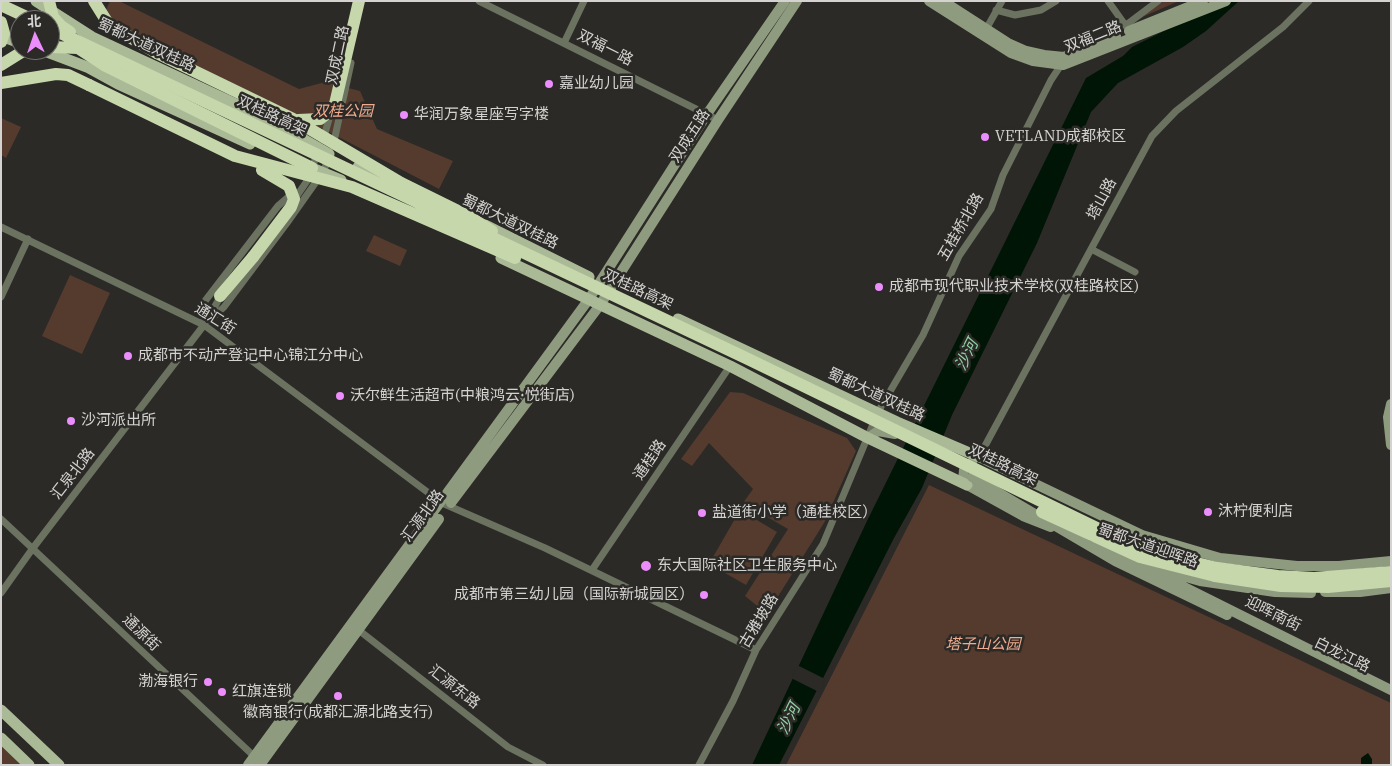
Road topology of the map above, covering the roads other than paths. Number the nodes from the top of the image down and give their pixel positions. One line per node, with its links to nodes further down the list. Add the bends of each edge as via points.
1 (36, 1): 22 (main road, 蜀都大道双桂路)
2 (49, 1): 22 (highway, bridge, via 53,17)
3 (94, 1): 35 (highway, bridge, via 105,20 118,32)
4 (354, 1): 38 (street, 双成二路)
5 (359, 1): 35 (highway, bridge, via 334,108 320,119)
6 (364, 1): 39 (street, 双成二路)
7 (479, 1): 27 (street, 双福一路)
8 (584, 1): 27 (street)
9 (785, 1): 34 (street, 双成五路)
10 (797, 1): 36 (street, 双成五路)
11 (929, 1): 24 (street, 双福二路)
12 (943, 1): 24 (street, 双福二路)
13 (1002, 1): 20 (street)
14 (1056, 1): 20 (street, via 1041,10 1015,15)
15 (1108, 1): 23 (street)
16 (1158, 1): 23 (street)
17 (1203, 1): 23 (street, 双福二路)
18 (1226, 1): 23 (street)
19 (1309, 1): 45 (street, 塔山路, via 1283,26 1176,111 1152,136)
20 (996, 10): 24 (street)
21 (1, 22): 26 (highway, bridge, via 4,32)
22 (61, 27): 28 (highway, bridge); 31 (highway, bridge); 38 (main road, 蜀都大道双桂路, via 92,37 278,124)
23 (1130, 31): 32 (street, 双福二路)
24 (984, 33): 32 (street, 双福二路, via 1023,58)
25 (60, 38): 28 (highway, 双桂路高架)
26 (1, 42)
27 (564, 43): 34 (street, 双福一路)
28 (80, 45): 29 (highway, bridge); 31 (highway, bridge); 41 (highway, via 104,65); 46 (highway, 双桂路高架, bridge)
29 (60, 50)
30 (60, 54): 41 (main road, via 262,149)
31 (124, 58): 37 (highway)
32 (1063, 61): 56 (street, 五桂桥北路, via 1003,175 991,209 958,256 923,336)
33 (1, 82): 40 (highway, bridge, via 68,75)
34 (707, 114): 36 (street, 双福一路); 48 (street, 双成五路)
35 (293, 119): 46 (highway, bridge, via 401,183 470,217)
36 (718, 120): 49 (street, 双成五路)
37 (279, 128): 38 (main road)
38 (319, 150): 39 (main road, 蜀都大道双桂路); 41 (street, 双成二路)
39 (331, 155): 41 (street, 双成二路); 48 (main road, 蜀都大道双桂路, via 521,242)
40 (235, 156): 46 (highway, bridge, via 352,186); 50 (highway, bridge, via 284,182 293,195 291,207)
41 (318, 170): 42 (street, 汇泉北路); 52 (main road); 53 (street, 汇泉北路, via 224,307)
42 (307, 181): 50 (street, 汇泉北路); 53 (street, via 278,206 205,301)
43 (1, 226): 44 (street, 通汇街)
44 (28, 239): 51 (street); 53 (street, 通汇街)
45 (1091, 249): 47 (street); 60 (street, 塔山路)
46 (544, 266): 61 (highway, 双桂路高架); 68 (highway, 双桂路高架, bridge, via 1109,534)
47 (1135, 272)
48 (599, 283): 49 (main road, 蜀都大道双桂路); 52 (street, 汇源北路)
49 (611, 288): 52 (street, 汇源北路); 56 (main road, 蜀都大道双桂路)
50 (220, 296): 53 (street, 汇泉北路)
51 (1, 297)
52 (595, 302): 54 (main road); 62 (street, 汇源北路)
53 (204, 326): 62 (street, 通汇街); 64 (street, 汇泉北路)
54 (730, 366): 58 (main road); 67 (street, 通桂路)
55 (1391, 404): 59 (street, via 1388,417)
56 (878, 412): 57 (main road, 蜀都大道双桂路); 58 (street, 五桂桥北路)
57 (896, 428): 58 (street, via 878,431); 60 (main road, 蜀都大道双桂路)
58 (868, 438): 61 (main road); 76 (street, 古雅坡路, via 823,544)
59 (1391, 445)
60 (971, 457): 61 (street, via 964,470); 65 (street, 蜀都大道迎晖路, via 1142,535 1220,558 1297,566)
61 (965, 481): 66 (street, 蜀都大道迎晖路, via 1023,516); 68 (highway, 双桂路高架, bridge, via 1158,563); 78 (street, 白龙江路, bridge, via 1115,561)
62 (445, 505): 67 (street, 通汇街); 75 (street, 汇源北路)
63 (1, 519): 64 (street, 通源街)
64 (33, 548): 73 (street, 汇泉北路); 81 (street, 通源街)
65 (1391, 562)
66 (1144, 565): 74 (street, 蜀都大道迎晖路, via 1200,581 1274,592); 77 (street, 迎晖南街, via 1155,574)
67 (592, 570): 76 (street, 通汇街)
68 (1216, 572): 69 (highway, 蜀都大道迎晖路, via 1314,578); 71 (highway, 蜀都大道迎晖路)
69 (1391, 572)
70 (1391, 581): 71 (highway, 蜀都大道迎晖路, via 1328,587)
71 (1281, 586): 74 (street)
72 (1391, 588): 74 (street, 蜀都大道迎晖路)
73 (1, 593)
74 (1313, 593)
75 (355, 627): 81 (street, 汇源北路); 84 (street, 汇源东路, via 508,747)
76 (756, 650): 85 (street, 古雅坡路)
77 (1391, 690)
78 (1391, 696)
79 (1, 710): 83 (main road)
80 (1, 738): 82 (main road)
81 (257, 763)
82 (29, 765)
83 (59, 765)
84 (543, 765)
85 (699, 765)

